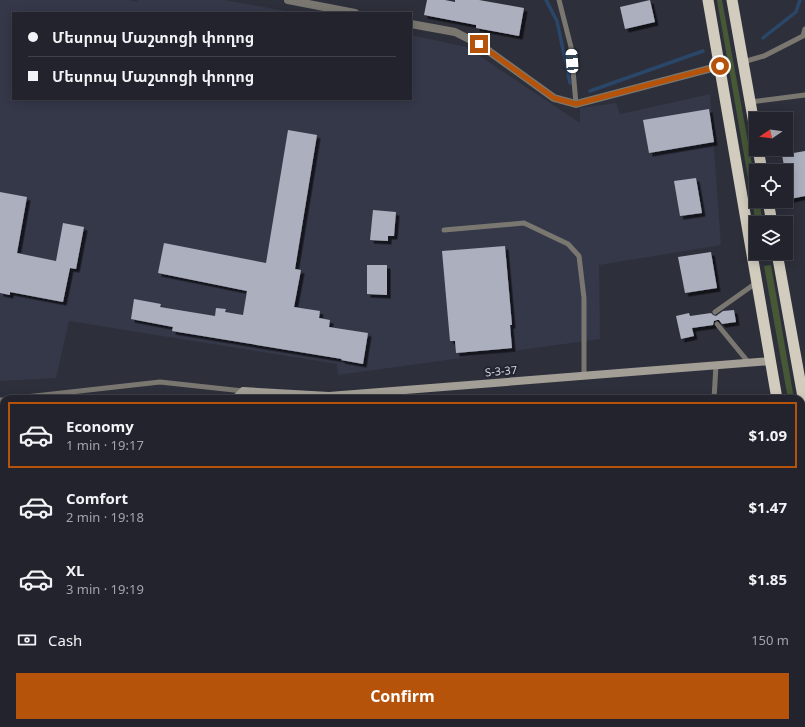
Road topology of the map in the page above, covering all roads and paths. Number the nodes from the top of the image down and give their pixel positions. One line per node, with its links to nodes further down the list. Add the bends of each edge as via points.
1 (288, 0): 5 (street)
2 (559, 0): 12 (lane, via 571,46)
3 (708, 0): 9 (highway)
4 (732, 0): 8 (highway)
5 (351, 12)
6 (412, 24): 12 (street, via 455,32 479,44 554,98)
7 (805, 29): 8 (lane, via 803,36 764,56)
8 (743, 62): 11 (highway)
9 (720, 66): 12 (street); 14 (highway)
10 (805, 95): 11 (lane)
11 (750, 102): 13 (highway)
12 (576, 104)
13 (752, 112)
14 (749, 221)
15 (444, 230): 24 (lane, via 524,223 568,244 579,256 584,298)
16 (755, 260): 18 (highway)
17 (778, 260): 32 (highway)
18 (757, 282): 19 (lane); 21 (highway)
19 (715, 312)
20 (716, 324): 22 (lane)
21 (771, 361): 22 (main road, Տ-3-37 / Տ-3-37); 31 (highway)
22 (749, 363): 23 (main road, Տ-3-37 / Տ-3-37)
23 (716, 365): 24 (main road, Տ-3-37 / Տ-3-37); 30 (lane)
24 (584, 376): 29 (main road, Տ-3-37 / Տ-3-37)
25 (243, 391): 26 (lane, via 160,382); 27 (main road); 28 (main road, Տ-3-37 / Տ-3-37)
26 (44, 395)
27 (239, 395)
28 (312, 395)
29 (342, 395)
30 (714, 395)
31 (777, 395)
32 (803, 395)

